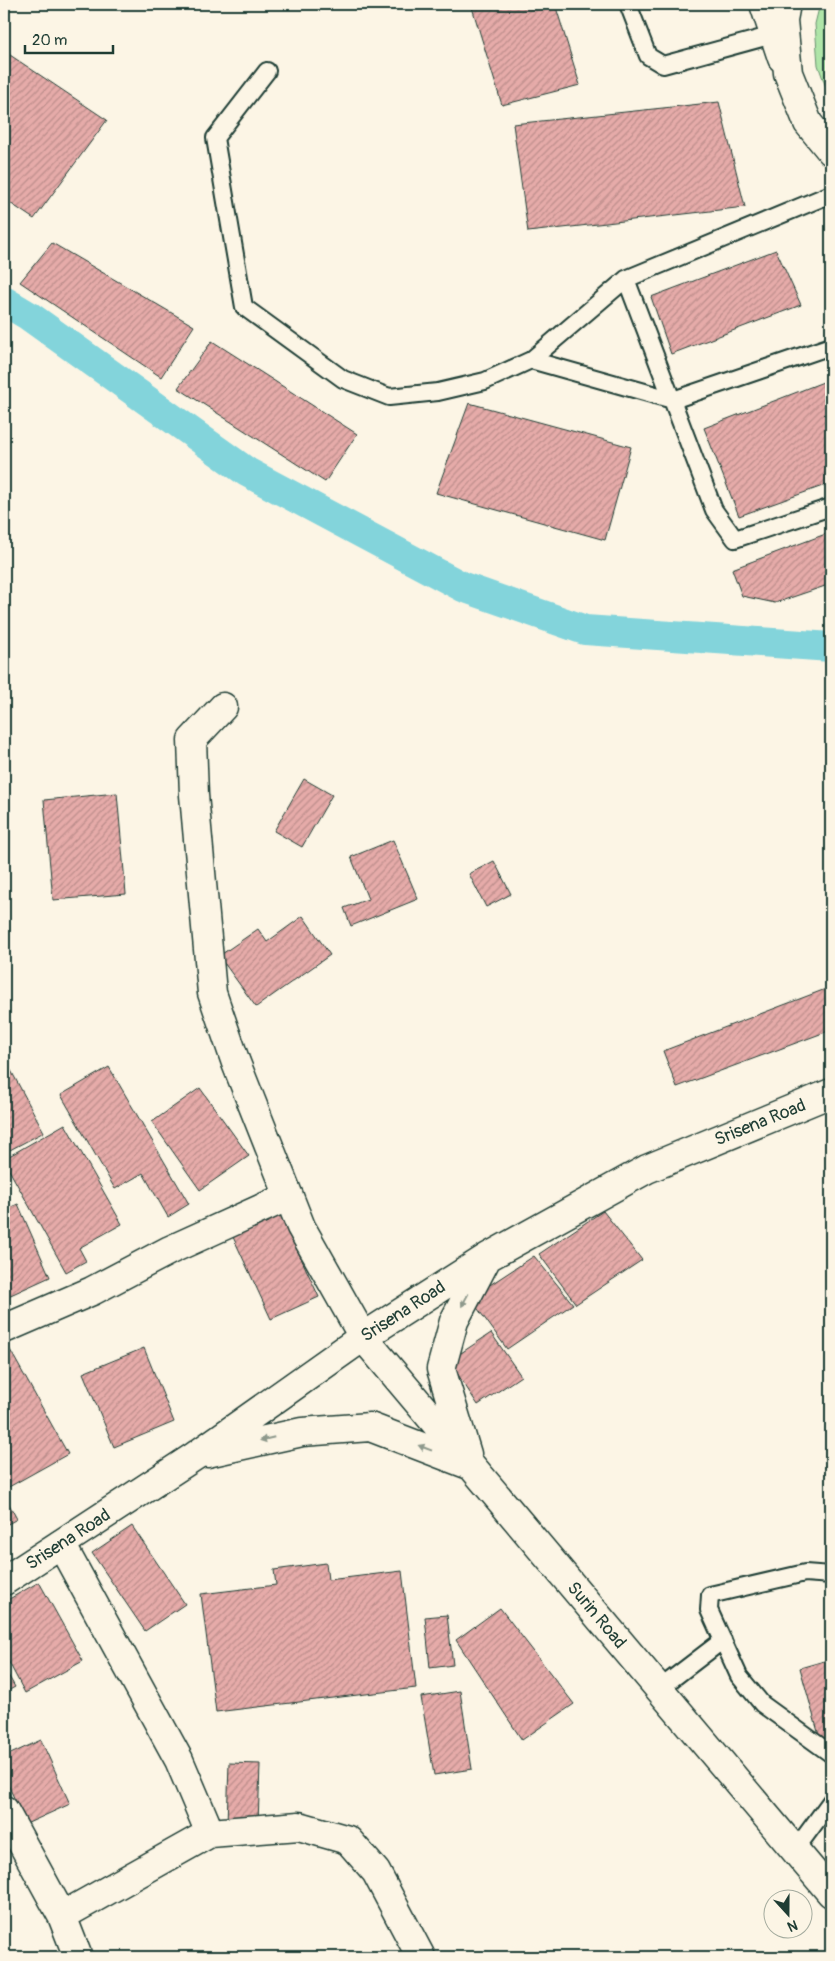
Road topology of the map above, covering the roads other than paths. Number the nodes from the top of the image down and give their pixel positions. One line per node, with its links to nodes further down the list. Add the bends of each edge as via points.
1 (628, 4): 4 (lane, via 648,56 663,66)
2 (764, 4): 4 (street)
3 (786, 4): 6 (street, via 782,20)
4 (773, 35): 6 (street)
5 (267, 71): 13 (lane, via 215,138 244,307 343,379 389,397 438,392 476,383)
6 (788, 73): 7 (street)
7 (808, 123): 8 (street); 9 (street)
8 (831, 151)
9 (831, 172)
10 (831, 194): 11 (lane)
11 (626, 278): 13 (lane); 14 (lane)
12 (831, 346): 14 (lane)
13 (531, 360): 14 (lane)
14 (673, 400): 15 (lane, via 714,510 735,539)
15 (831, 507)
16 (223, 707): 18 (street, Surin Road, via 192,740 212,993)
17 (831, 1093): 19 (street, Srisena Road, via 647,1169)
18 (289, 1196): 20 (street, via 170,1250 92,1291); 21 (street, Surin Road, via 302,1227)
19 (488, 1256): 21 (street, Srisena Road); 23 (street, one-way to 23, via 454,1321 441,1369)
20 (4, 1329)
21 (363, 1337): 22 (street, Srisena Road); 23 (street, Surin Road)
22 (195, 1456): 23 (street, one-way to 22, via 370,1427 302,1432); 24 (street, Srisena Road)
23 (470, 1465): 28 (street, Surin Road)
24 (61, 1544): 26 (street, Srisena Road); 32 (street, via 179,1760)
25 (831, 1575): 27 (lane, via 805,1573 710,1595 709,1610)
26 (4, 1581)
27 (722, 1640): 28 (lane); 29 (lane, via 739,1676 762,1704)
28 (659, 1689): 33 (street, Surin Road)
29 (831, 1754)
30 (831, 1801): 33 (lane)
31 (4, 1810): 35 (street)
32 (210, 1833): 35 (street); 37 (street, via 299,1826 348,1840 376,1872)
33 (795, 1850): 34 (street, Surin Road)
34 (831, 1894)
35 (62, 1916): 36 (street)
36 (78, 1957)
37 (421, 1957)

